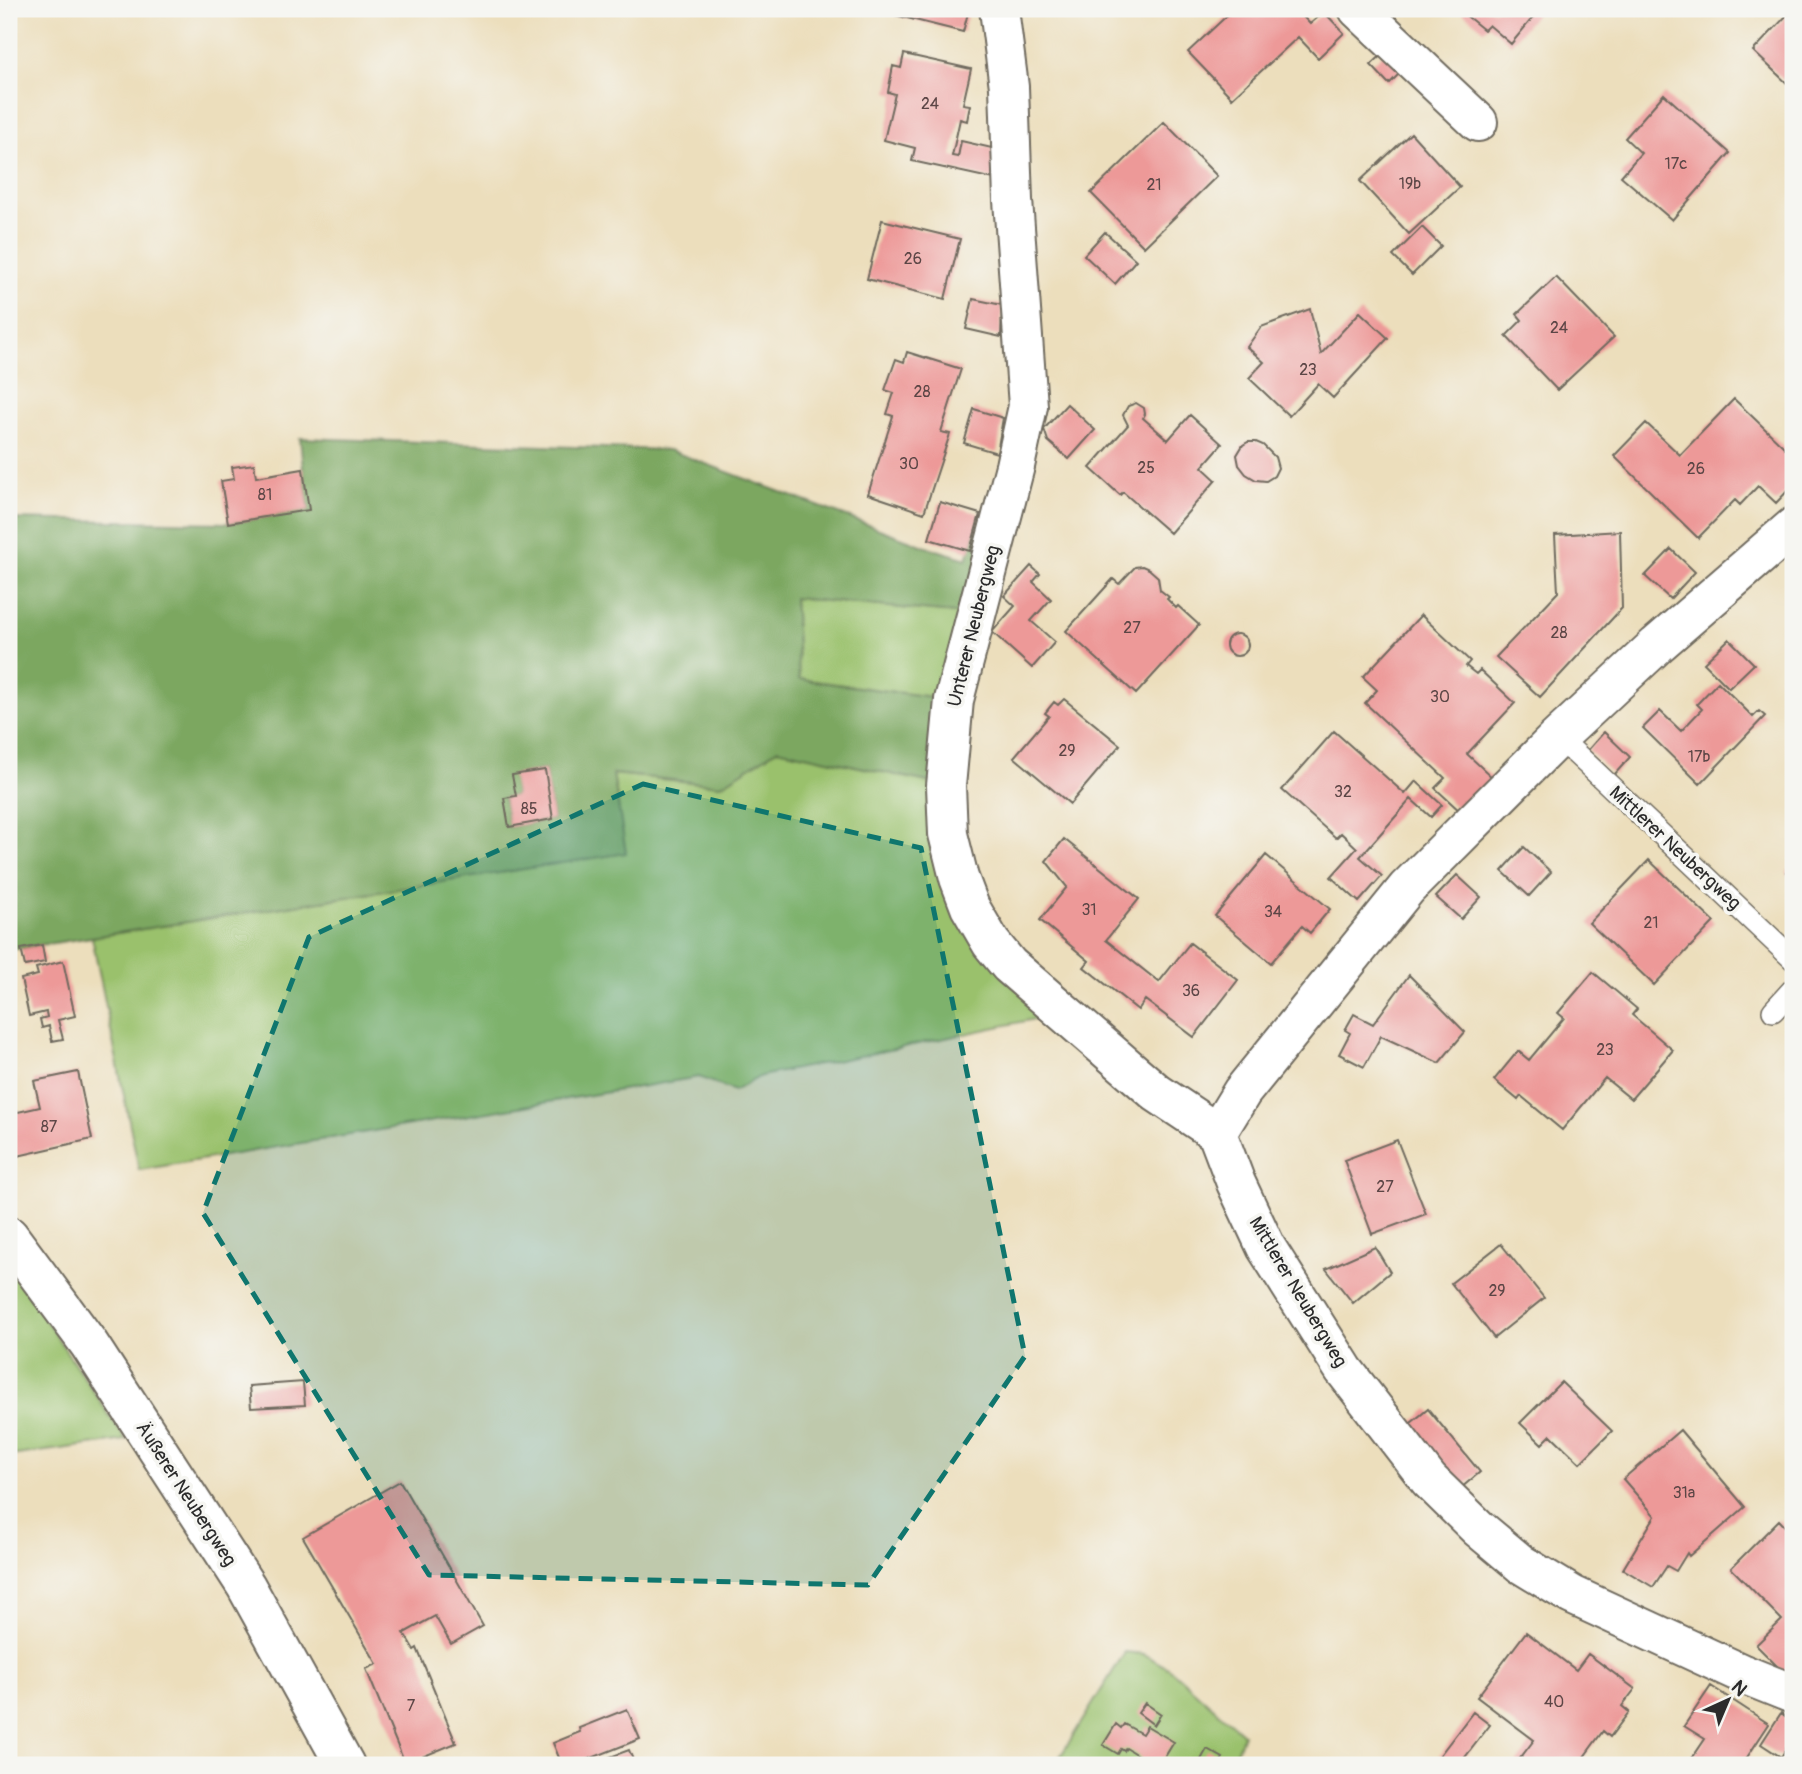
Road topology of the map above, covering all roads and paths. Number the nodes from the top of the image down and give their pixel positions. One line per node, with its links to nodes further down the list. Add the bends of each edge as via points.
1 (999, 9): 9 (street, Unterer Neubergweg, via 1009,87 1028,406 954,699 946,786 948,834 970,907 1009,965 1157,1093)
2 (1358, 9): 3 (street)
3 (1478, 122)
4 (1793, 527): 5 (street)
5 (1555, 740): 6 (lane, Mittlerer Neubergweg, via 1574,752); 9 (street, via 1407,888 1242,1092)
6 (1793, 959)
7 (1793, 989): 8 (lane)
8 (1773, 1011)
9 (1216, 1133): 11 (street, Mittlerer Neubergweg, via 1266,1247 1344,1370 1429,1480 1478,1528 1521,1564 1572,1595)
10 (9, 1236): 12 (street, Äußerer Neubergweg, via 89,1344 246,1586)
11 (1793, 1694)
12 (345, 1765)

